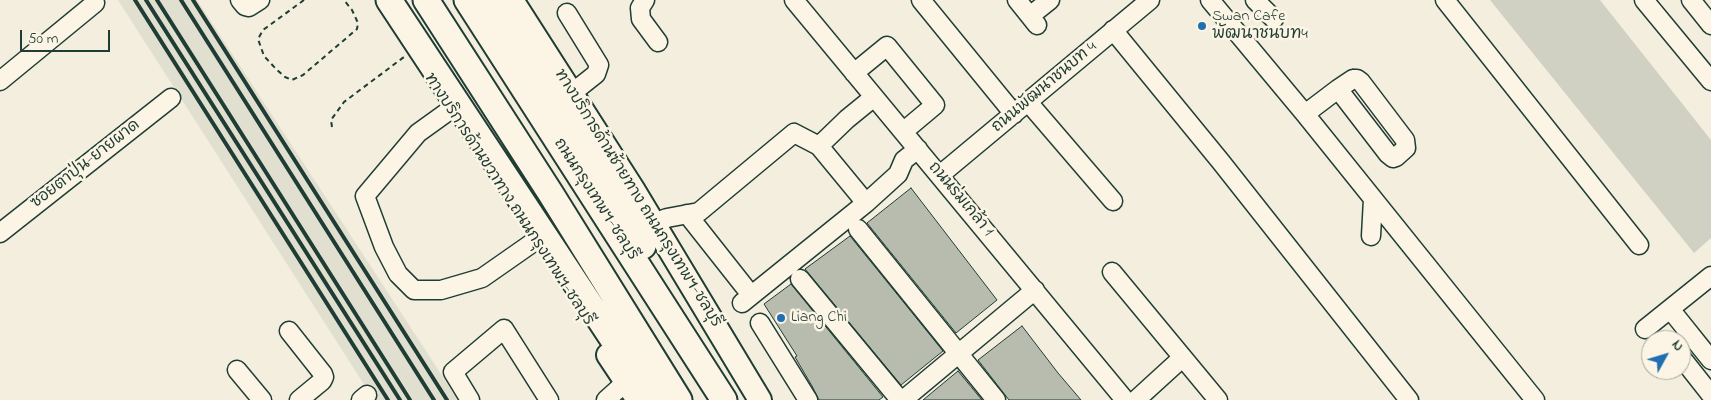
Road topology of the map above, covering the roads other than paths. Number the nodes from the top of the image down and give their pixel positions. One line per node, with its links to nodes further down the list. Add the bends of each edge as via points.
1 (240, 0): 2 (street, via 249,7)
2 (260, 0)
3 (378, 0): 35 (main road, ทางบริการด้านขวาทาง ถนนกรุงเทพฯ-ชลบุรี)
4 (389, 0): 74 (highway)
5 (404, 0): 59 (highway, via 528,194 594,290)
6 (426, 0): 59 (highway, ถนนกรุงเทพฯ-ชลบุรี)
7 (467, 0): 56 (highway, ถนนกรุงเทพฯ-ชลบุรี)
8 (493, 0): 56 (highway, via 601,170 648,255)
9 (512, 0): 31 (main road, ทางบริการด้านซ้ายทาง ถนนกรุงเทพฯ-ชลบุรี)
10 (645, 0): 26 (street, via 640,8 641,19)
11 (794, 0): 27 (street, ถนนร่มเกล้า 1)
12 (921, 0): 36 (street)
13 (1017, 0): 14 (street, via 1034,20)
14 (1050, 0)
15 (1150, 0): 25 (street, ถนนพัฒนาชนบท 4)
16 (1210, 0): 37 (street)
17 (1255, 0): 23 (street)
18 (1445, 0): 51 (street)
19 (1644, 0): 29 (street)
20 (1691, 0): 24 (street)
21 (95, 3): 28 (street)
22 (566, 13): 31 (street, via 599,65 596,74)
23 (1274, 19)
24 (1711, 25)
25 (1114, 30): 34 (street, ถนนพัฒนาชนบท 4); 84 (street)
26 (658, 42)
27 (854, 73): 32 (street, ถนนร่มเกล้า 1); 38 (street, via 887,46 935,105)
28 (0, 81)
29 (1711, 81)
30 (1338, 89): 37 (street)
31 (572, 93): 46 (main road, ทางบริการด้านซ้ายทาง ถนนกรุงเทพฯ-ชลบุรี)
32 (874, 97): 38 (street, ถนนร่มเกล้า 1); 39 (street)
33 (171, 98): 48 (street, ซอยตาปุ่น-ยายผาด)
34 (1028, 102): 36 (street, ถนนพัฒนาชนบท 4); 43 (street)
35 (450, 110): 50 (main road, ทางบริการด้านขวาทาง ถนนกรุงเทพฯ-ชลบุรี); 50 (street, via 418,133 365,196 398,274 414,290 442,290 482,278)
36 (1014, 114): 41 (street, ถนนพัฒนาชนบท 4)
37 (1305, 114): 42 (street)
38 (904, 131): 40 (street, ถนนร่มเกล้า 1)
39 (819, 146): 44 (street); 45 (street, via 794,133 710,204 699,212)
40 (918, 149): 41 (street, ถนนร่มเกล้า 1); 44 (street, via 904,160 898,174)
41 (940, 175): 55 (street, ถนนร่มเกล้า 1)
42 (1373, 200): 49 (street); 85 (street)
43 (1113, 201)
44 (866, 203): 45 (street, via 746,299)
45 (687, 214): 46 (street)
46 (654, 223): 77 (main road, ทางบริการด้านซ้ายทาง ถนนกรุงเทพฯ-ชลบุรี)
47 (858, 229): 62 (street)
48 (0, 233)
49 (1370, 236)
50 (535, 241): 67 (main road, ทางบริการด้านขวาทาง ถนนกรุงเทพฯ-ชลบุรี)
51 (1639, 245)
52 (1112, 272): 63 (street)
53 (1711, 276): 57 (street)
54 (800, 279): 79 (street)
55 (1035, 290): 62 (street); 81 (street, ถนนร่มเกล้า 1)
56 (660, 299): 76 (highway, ถนนกรุงเทพฯ-ชลบุรี)
57 (1670, 309): 60 (street); 64 (street)
58 (760, 323): 78 (street)
59 (631, 325): 75 (highway, ถนนกรุงเทพฯ-ชลบุรี)
60 (1645, 329)
61 (288, 331): 69 (street, via 324,377)
62 (959, 354): 79 (street); 80 (street)
63 (1182, 358): 82 (street); 83 (street)
64 (1711, 360)
65 (237, 370): 70 (street)
66 (1691, 370): 68 (street)
67 (632, 391): 73 (street)
68 (1711, 395)
69 (301, 399)
70 (262, 400)
71 (470, 400): 72 (street, via 452,372 504,329)
72 (549, 400)
73 (606, 400)
74 (653, 400)
75 (679, 400)
76 (724, 400)
77 (760, 400)
78 (808, 400)
79 (901, 400)
80 (996, 400)
81 (1125, 400)
82 (1136, 400)
83 (1218, 400)
84 (1409, 400)
85 (1535, 400)

